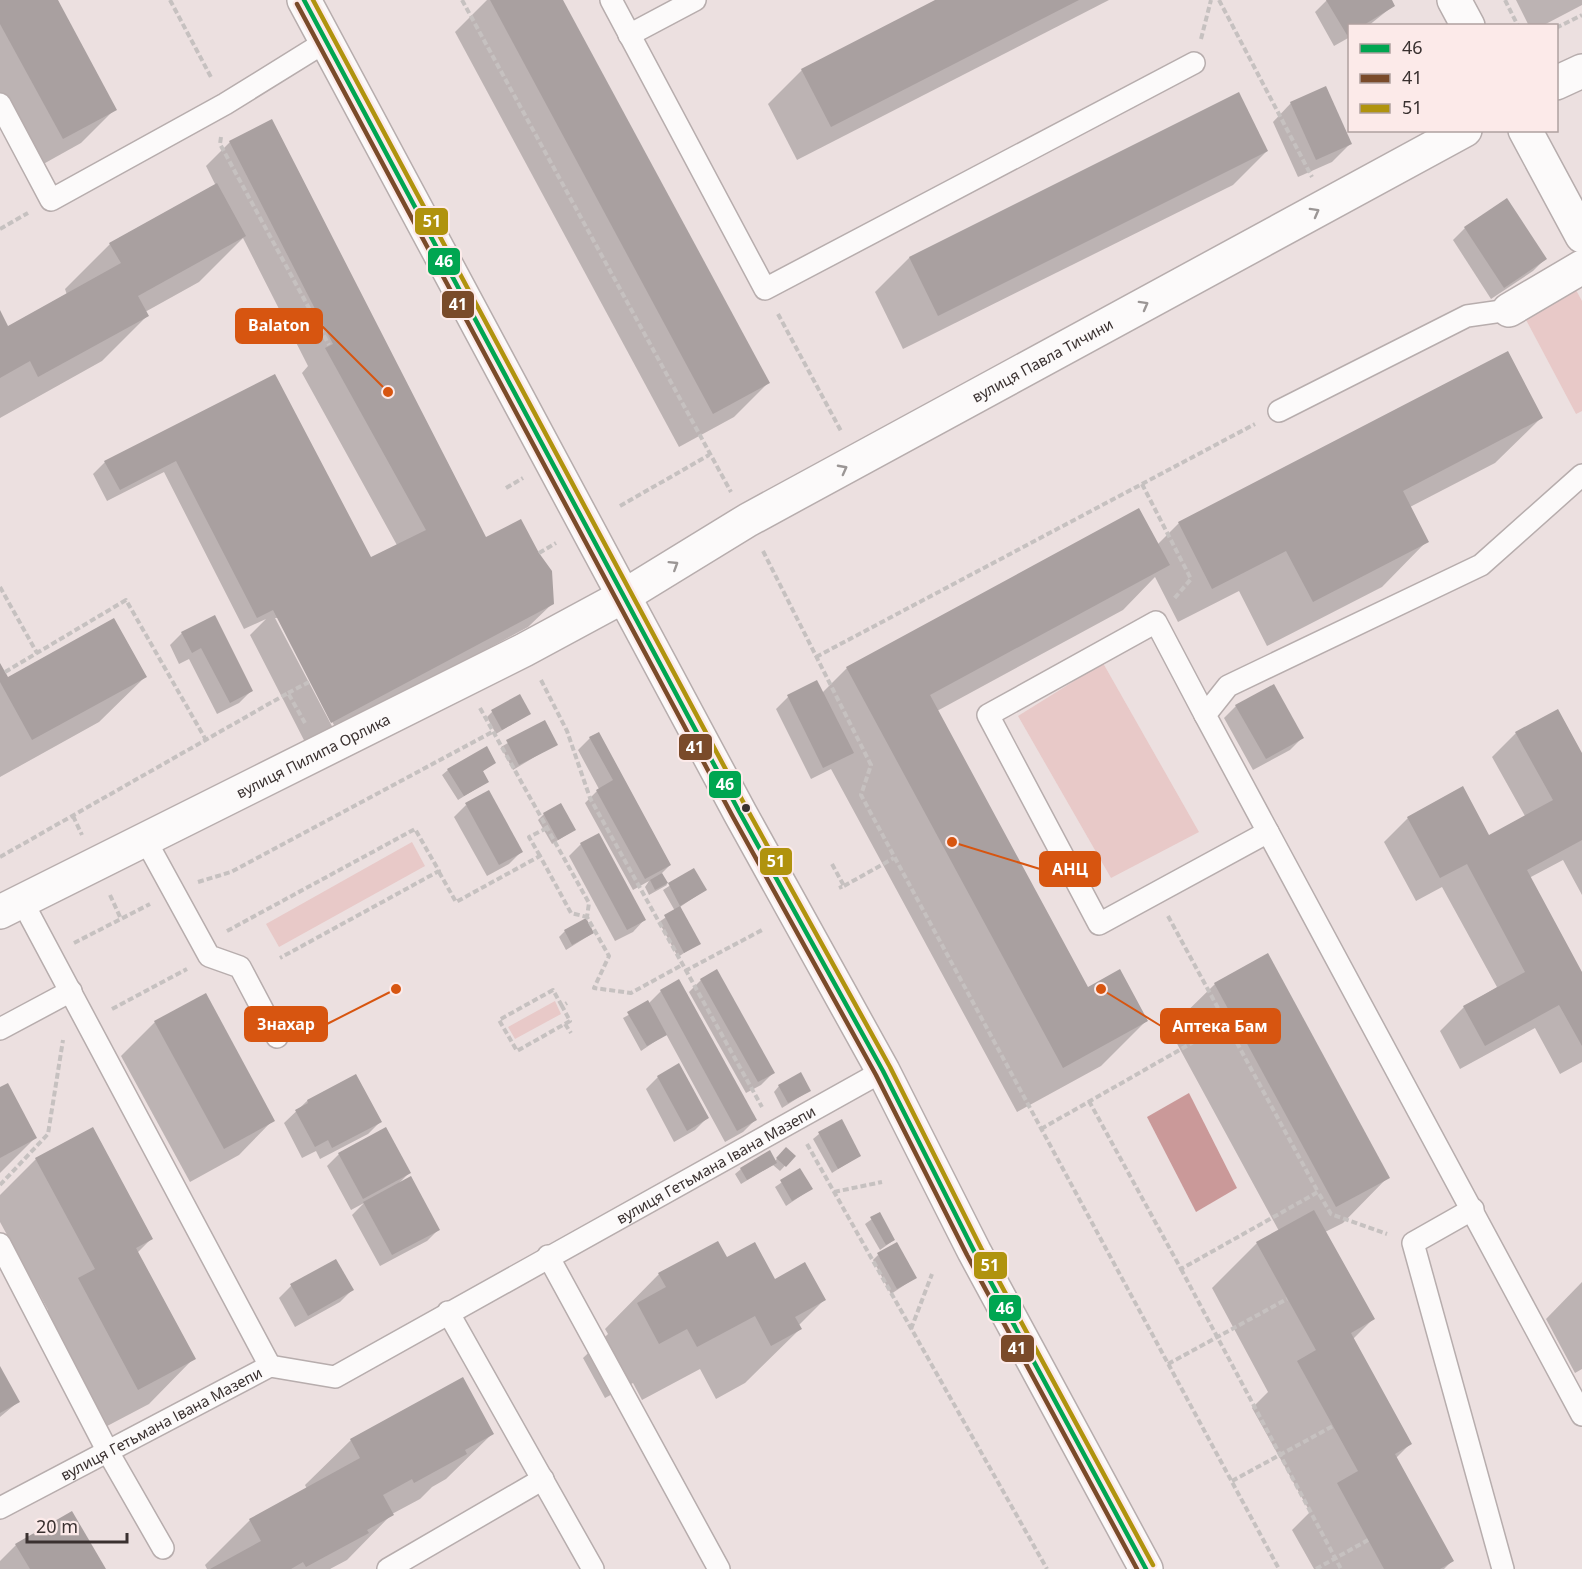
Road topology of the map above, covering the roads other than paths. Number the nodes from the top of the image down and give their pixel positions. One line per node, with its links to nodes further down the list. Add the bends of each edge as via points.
1 (304, 0): 7 (street)
2 (611, 0): 6 (lane)
3 (694, 0): 6 (lane)
4 (1454, 0): 5 (street)
5 (1467, 24)
6 (629, 35): 8 (lane, via 765,289)
7 (325, 42): 11 (lane, via 225,104 51,200); 19 (street)
8 (1194, 63)
9 (1582, 71): 10 (street)
10 (1558, 83)
11 (0, 104)
12 (1461, 132): 19 (street, вулиця Павла Тичини, one-way to 12, via 748,520)
13 (1526, 132): 14 (street)
14 (1582, 236)
15 (1582, 267): 16 (street)
16 (1509, 310): 17 (lane, via 1467,316)
17 (1279, 411)
18 (1582, 475): 20 (lane, via 1481,564 1228,686)
19 (624, 596): 22 (street, вулиця Пилипа Орлика); 27 (street)
20 (1205, 715): 21 (lane); 21 (lane, via 1156,622 988,715 1099,924)
21 (1268, 832): 28 (lane)
22 (146, 841): 23 (street, вулиця Пилипа Орлика); 26 (lane, via 209,956 240,967)
23 (11, 906): 24 (lane)
24 (71, 992): 25 (lane); 32 (lane)
25 (0, 1029)
26 (277, 1037)
27 (883, 1071): 30 (lane, вулиця Гетьмана Івана Мазепи); 41 (street, via 974,1251)
28 (1473, 1209): 33 (lane); 42 (lane, via 1413,1244)
29 (0, 1244): 34 (lane)
30 (548, 1256): 31 (lane, вулиця Гетьмана Івана Мазепи); 40 (lane)
31 (447, 1312): 32 (lane, вулиця Гетьмана Івана Мазепи, via 335,1377); 35 (lane)
32 (270, 1366): 34 (lane, вулиця Гетьмана Івана Мазепи)
33 (1582, 1412)
34 (108, 1452): 36 (lane, вулиця Гетьмана Івана Мазепи); 37 (lane)
35 (543, 1479): 38 (lane); 39 (lane)
36 (0, 1508)
37 (164, 1548)
38 (388, 1569)
39 (593, 1569)
40 (719, 1569)
41 (1146, 1569)
42 (1503, 1569)

